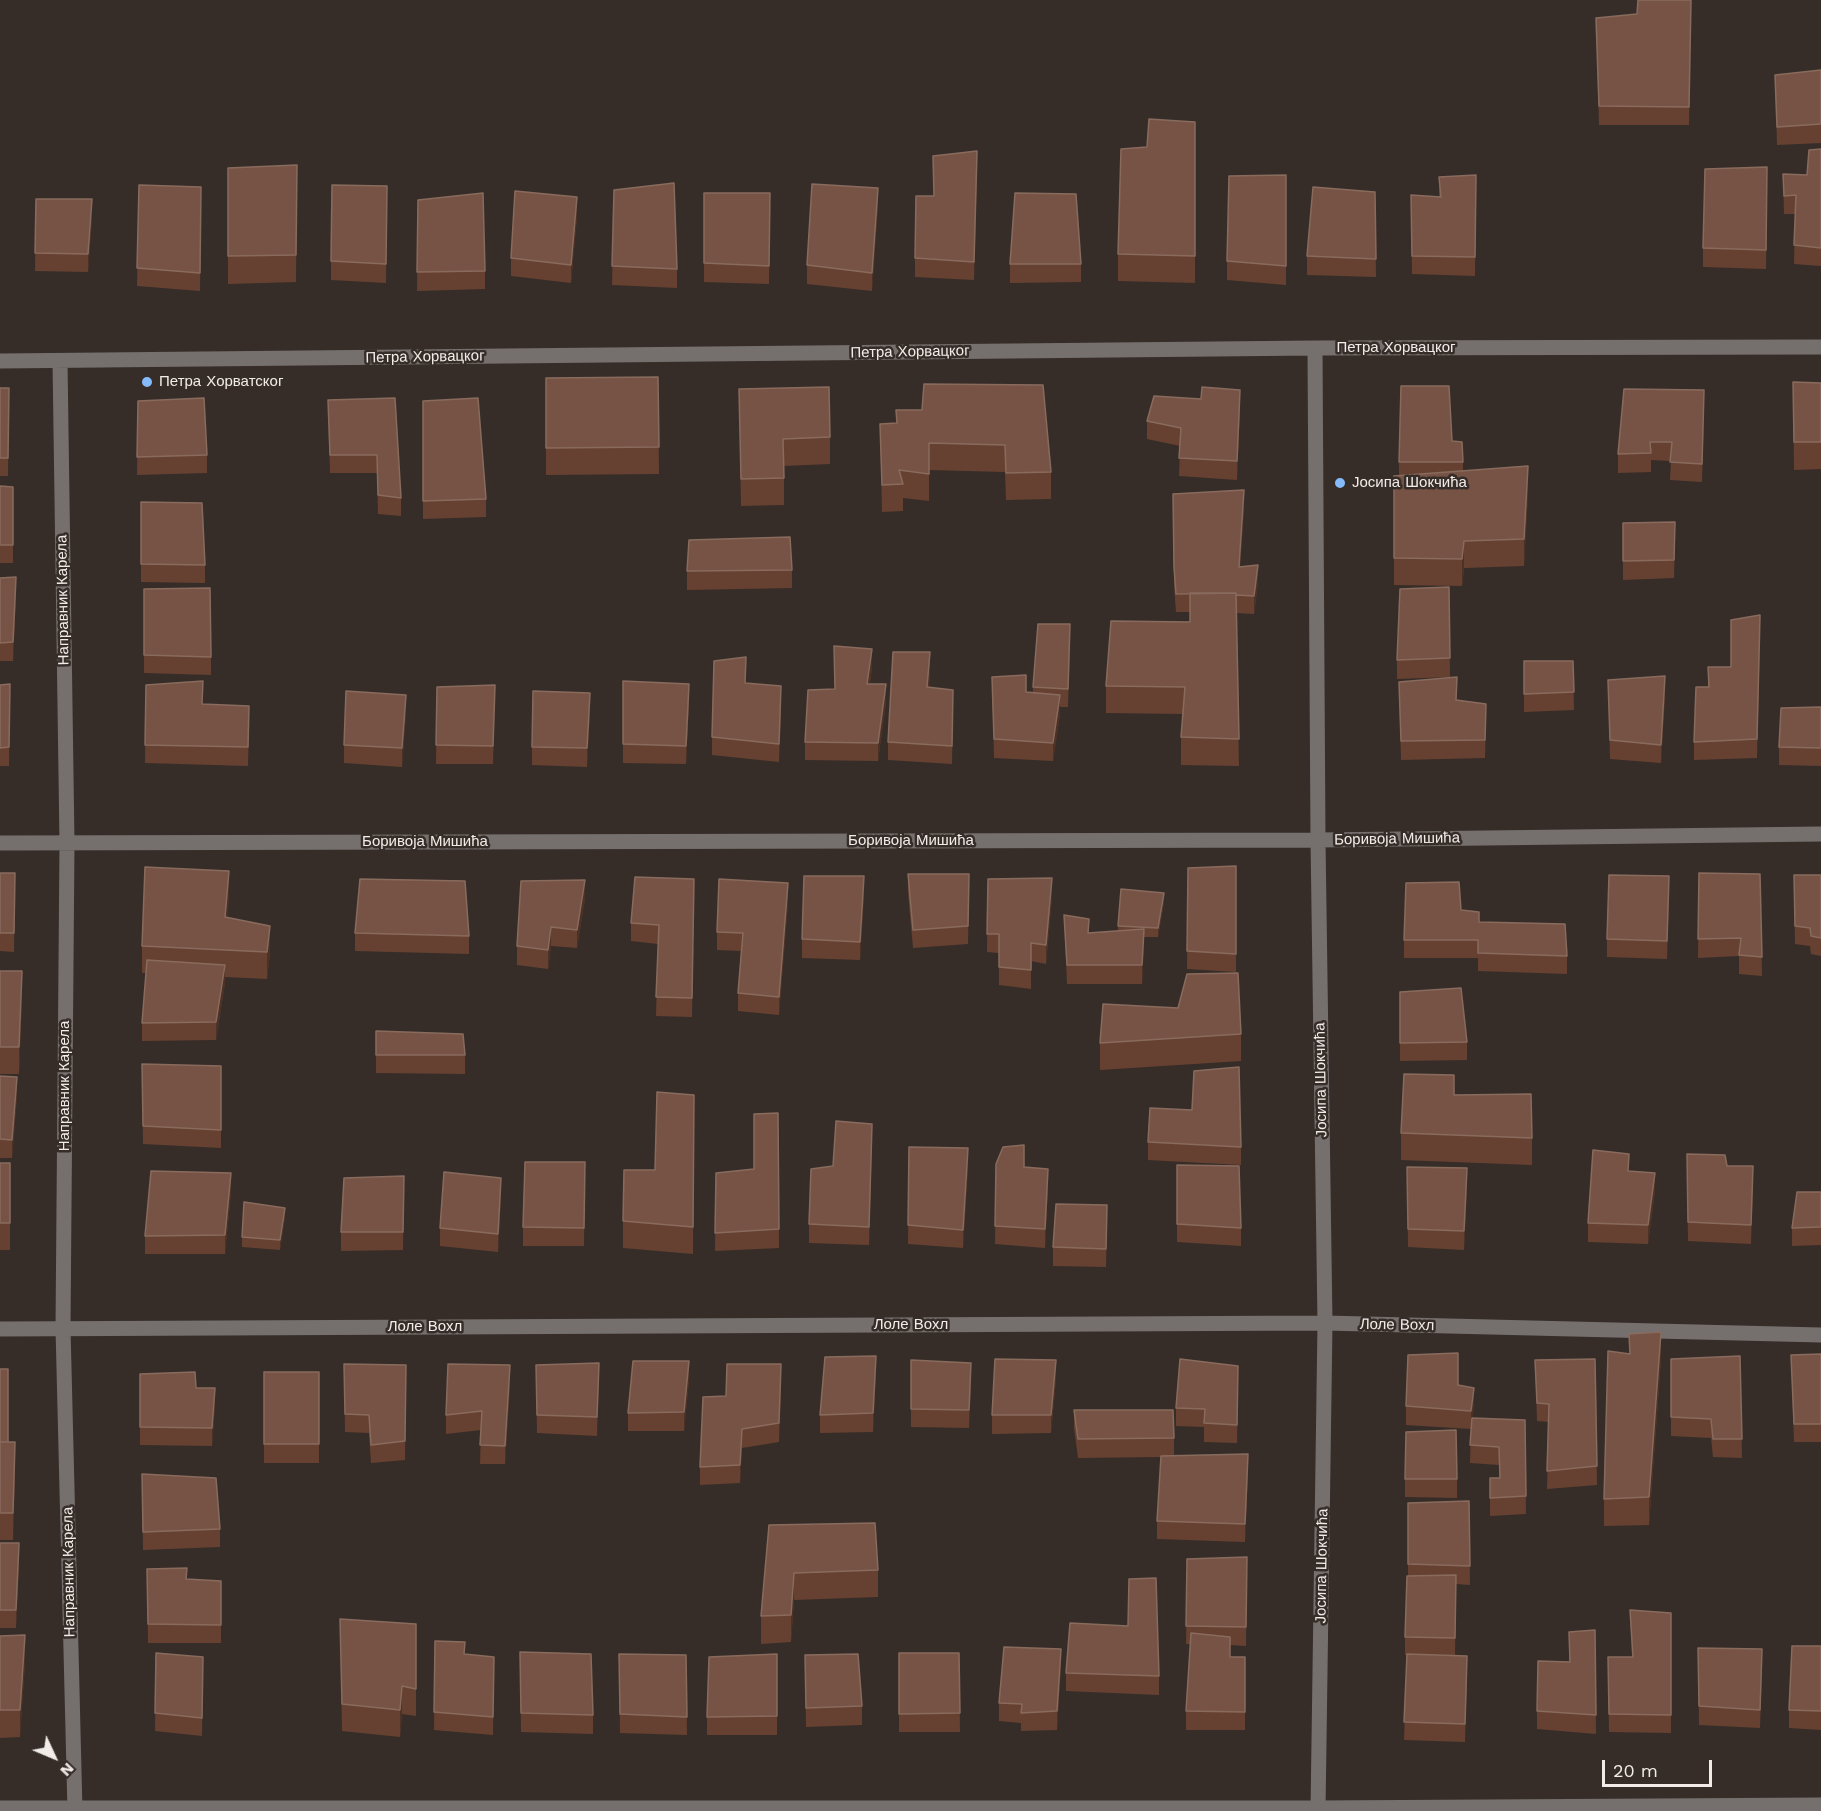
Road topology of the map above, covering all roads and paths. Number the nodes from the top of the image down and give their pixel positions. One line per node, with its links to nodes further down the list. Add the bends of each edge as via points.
1 (1821, 347): 2 (street, Петра Хорвацког)
2 (1315, 348): 4 (street, Петра Хорвацког); 6 (street, Јосипа Шокчића)
3 (0, 361): 4 (street, Петра Хорвацког)
4 (60, 361): 8 (street, Направник Карела)
5 (1821, 834): 6 (street, Боривоја Мишића)
6 (1318, 840): 8 (street, Боривоја Мишића); 9 (street, Јосипа Шокчића)
7 (0, 843): 8 (street, Боривоја Мишића)
8 (67, 843): 10 (street, Направник Карела)
9 (1325, 1323): 10 (street, Лоле Вохл); 12 (street, Лоле Вохл); 16 (street, Јосипа Шокчића)
10 (63, 1328): 11 (street, Лоле Вохл); 15 (street, Направник Карела)
11 (0, 1329)
12 (1821, 1335)
13 (1821, 1805): 16 (street)
14 (0, 1808): 15 (street)
15 (75, 1809): 16 (street)
16 (1318, 1809)

